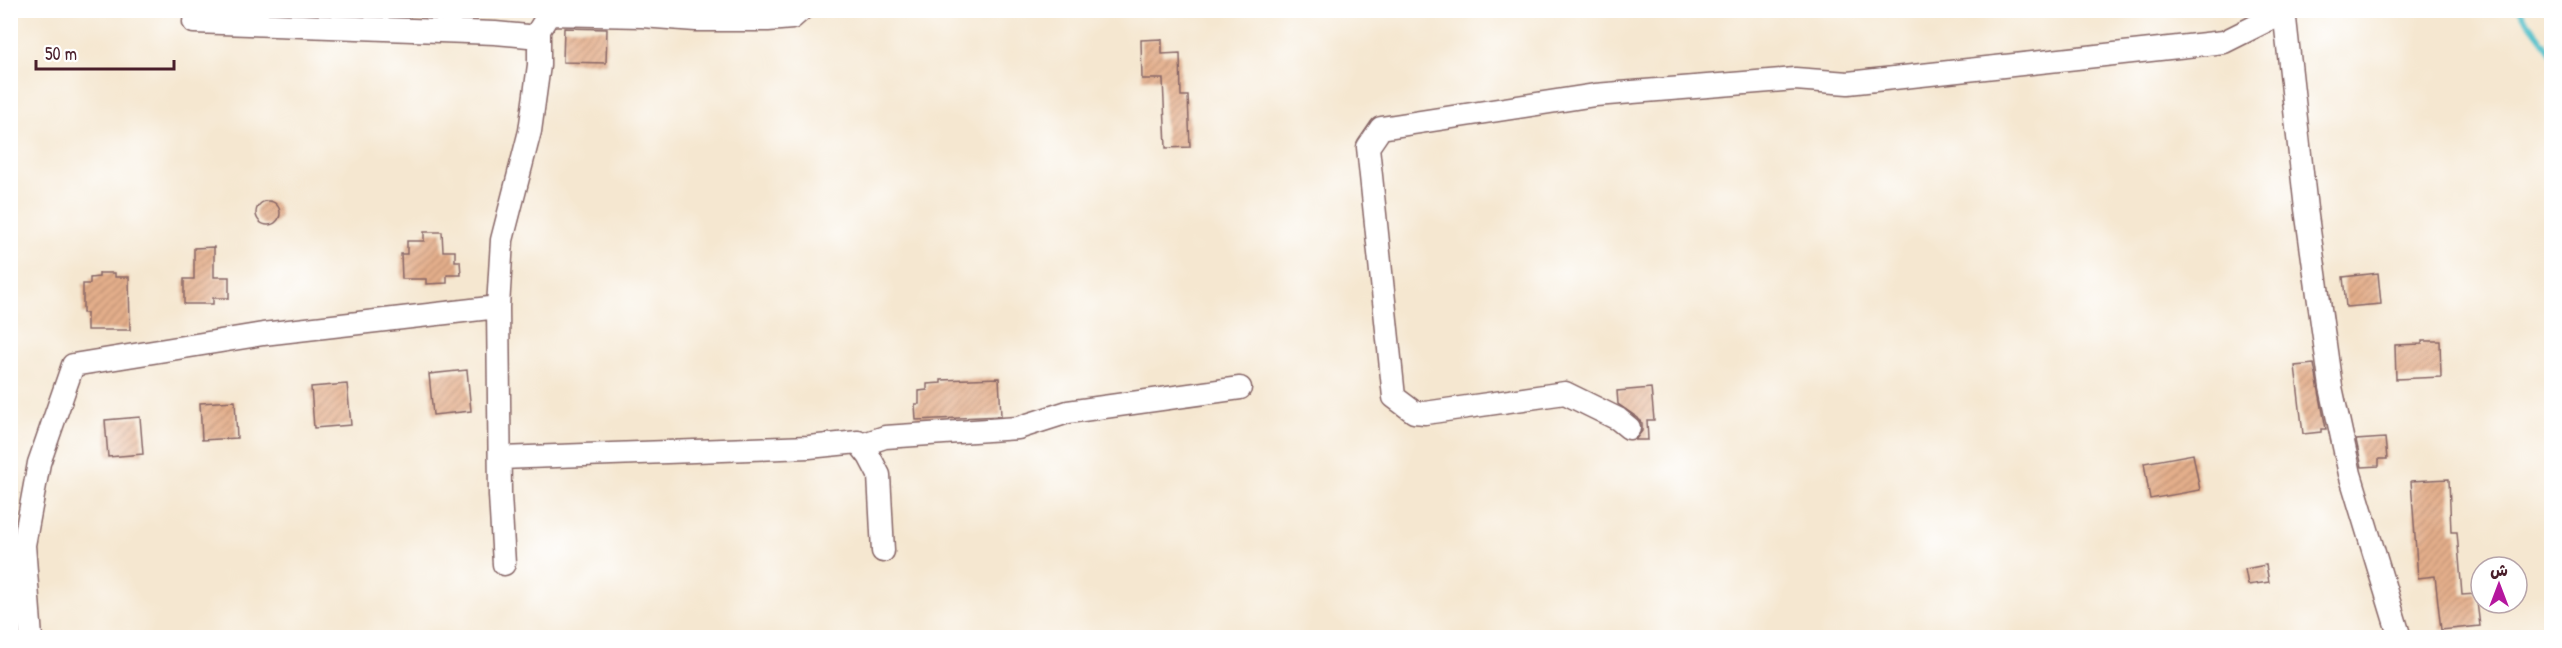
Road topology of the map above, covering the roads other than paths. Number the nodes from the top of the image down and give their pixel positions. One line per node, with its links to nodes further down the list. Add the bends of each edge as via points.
1 (801, 10): 3 (street, via 792,18 768,20)
2 (2284, 11): 8 (street, via 2224,42 1848,83 1795,79 1595,95 1381,128 1368,147 1394,397 1414,412 1425,413 1565,393); 14 (street, via 2331,387 2350,474)
3 (549, 12): 5 (street)
4 (194, 22): 5 (street)
5 (539, 37): 6 (street, via 530,131 502,240)
6 (498, 307): 10 (street); 13 (street, via 263,334 73,365 39,463 24,545)
7 (1240, 388): 9 (street, via 1068,412 1018,428 885,437)
8 (1629, 428)
9 (861, 445): 10 (street, via 858,442); 11 (street, via 879,474)
10 (500, 458): 12 (street)
11 (883, 551)
12 (504, 564)
13 (31, 638)
14 (2400, 638)

